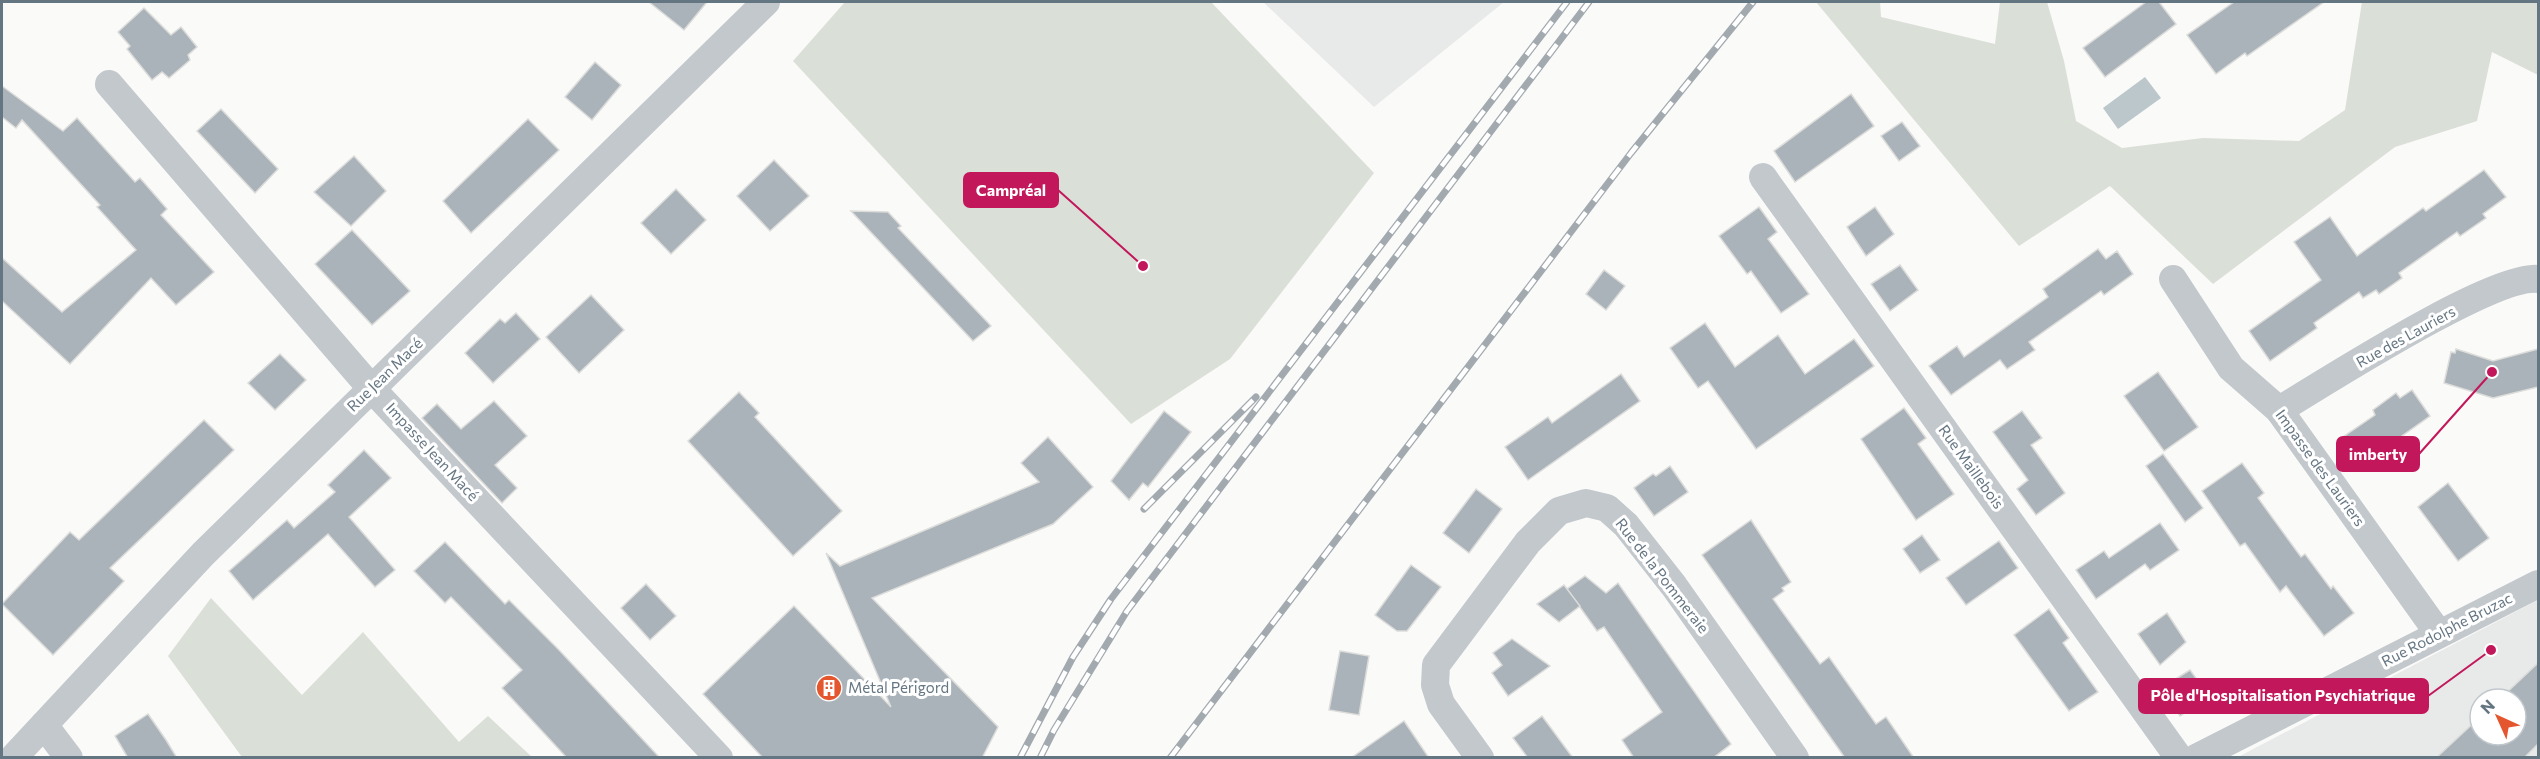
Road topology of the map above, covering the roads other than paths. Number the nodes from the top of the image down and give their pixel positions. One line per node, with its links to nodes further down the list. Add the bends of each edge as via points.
1 (766, 2): 6 (street, Rue Jean Macé)
2 (109, 84): 6 (street, Impasse Jean Macé)
3 (1763, 177): 16 (street, Rue Maillebois)
4 (2173, 279): 7 (street, Impasse des Lauriers, via 2230,368)
5 (2538, 279): 7 (street, Rue des Lauriers, via 2502,286 2440,316)
6 (371, 387): 10 (street, Rue Jean Macé, via 203,554); 13 (street, Impasse Jean Macé)
7 (2279, 410): 9 (street, Impasse des Lauriers)
8 (2538, 584): 9 (street, Rue Rodolphe Bruzac)
9 (2439, 634): 17 (street, Rue Rodolphe Bruzac)
10 (44, 725): 11 (street, Rue Jean Macé); 12 (street)
11 (12, 758)
12 (69, 758)
13 (719, 758)
14 (1480, 758): 15 (street, Rue de la Pommeraie, via 1441,704 1435,685 1436,665 1528,542 1559,511 1586,503 1607,508 1626,525 1674,586)
15 (1795, 758)
16 (2179, 758)
17 (2196, 758)

